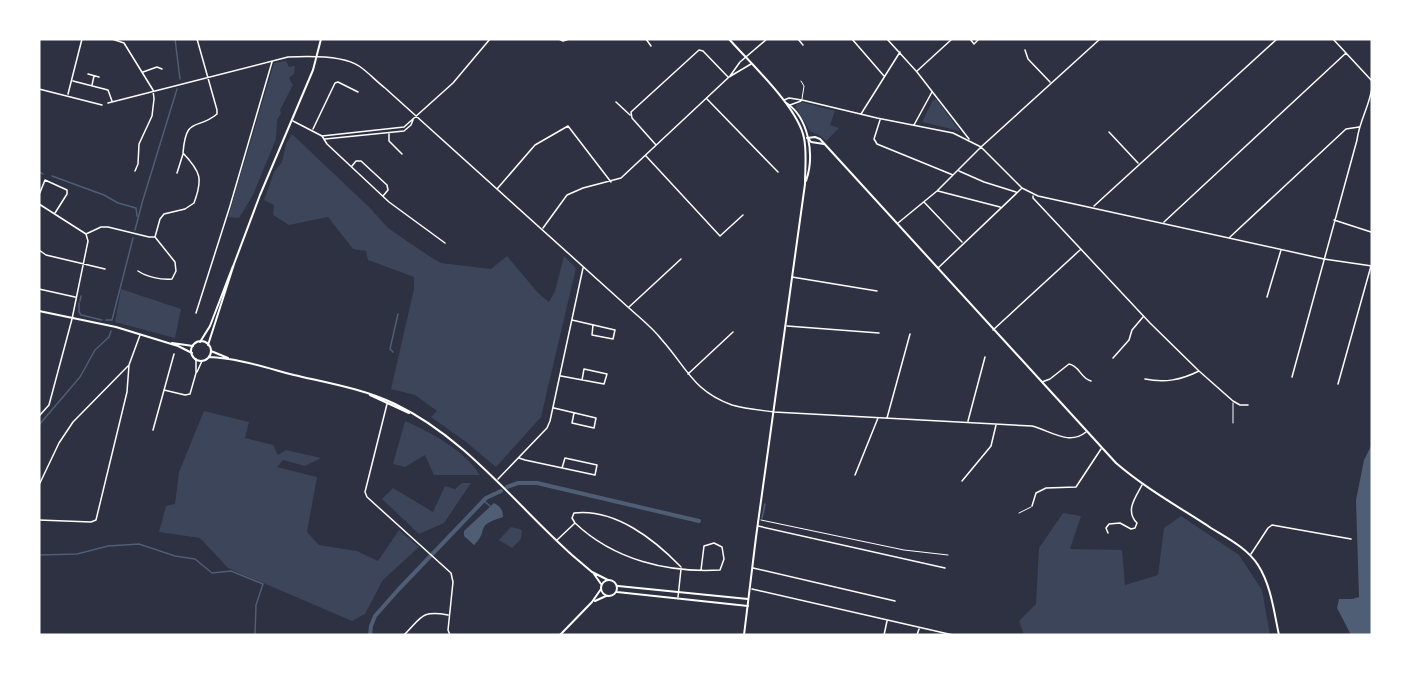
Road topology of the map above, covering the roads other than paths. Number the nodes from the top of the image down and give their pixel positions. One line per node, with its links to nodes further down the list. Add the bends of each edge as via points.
1 (82, 39): 41 (street)
2 (112, 39): 33 (street, via 124,43)
3 (203, 39): 21 (street)
4 (321, 39): 28 (street)
5 (490, 39): 63 (street, via 453,83)
6 (559, 39): 7 (street)
7 (569, 39)
8 (646, 39): 24 (street)
9 (729, 39): 29 (street)
10 (767, 39): 29 (street)
11 (798, 39): 23 (street)
12 (852, 39): 39 (street)
13 (887, 39): 22 (street)
14 (894, 39): 22 (street)
15 (952, 39): 34 (street)
16 (970, 39): 17 (street, via 974,44)
17 (980, 39)
18 (1100, 39): 44 (street)
19 (1277, 39): 85 (street)
20 (1333, 39): 27 (street)
21 (197, 40): 40 (street)
22 (890, 42): 26 (street)
23 (803, 45)
24 (651, 46)
25 (1025, 50): 44 (street, via 1028,59)
26 (900, 52): 34 (street); 39 (street)
27 (1346, 53): 43 (street); 108 (street)
28 (317, 57): 30 (street); 63 (street, via 358,64); 66 (street)
29 (745, 58): 31 (street); 38 (street)
30 (272, 61): 40 (street); 136 (street)
31 (751, 64): 38 (street); 53 (street)
32 (162, 69): 33 (street)
33 (142, 72): 48 (street)
34 (917, 72): 49 (street)
35 (88, 74): 36 (street)
36 (94, 75): 37 (street); 45 (street)
37 (99, 77)
38 (729, 77): 52 (street); 61 (street, via 699,50)
39 (885, 77): 62 (street)
40 (208, 78): 48 (street); 82 (street, via 217,114 188,129)
41 (72, 80): 45 (street); 51 (street)
42 (801, 81): 54 (lane)
43 (1372, 81)
44 (1051, 83): 80 (street)
45 (92, 85): 55 (street, via 108,90)
46 (1372, 88): 68 (street)
47 (39, 89): 51 (street)
48 (153, 90): 55 (street); 87 (street, via 153,111 140,139)
49 (933, 91): 67 (street); 76 (street)
50 (358, 92): 69 (street, via 335,83)
51 (68, 95): 58 (street)
52 (707, 98): 78 (street); 89 (street)
53 (783, 100): 54 (street); 59 (street); 60 (street)
54 (802, 100): 60 (street); 62 (street)
55 (112, 101): 57 (street)
56 (616, 102): 61 (street)
57 (108, 103)
58 (102, 105)
59 (786, 105): 60 (street); 75 (street)
60 (792, 106): 75 (street, via 803,123)
61 (630, 115): 78 (street)
62 (861, 115): 64 (street)
63 (416, 117): 65 (street); 95 (street)
64 (881, 119): 67 (street); 91 (street, via 874,139 877,144)
65 (413, 120): 70 (street, via 406,130); 72 (street, via 402,128)
66 (291, 121): 69 (street); 123 (street)
67 (914, 126): 76 (street)
68 (1359, 126): 107 (street); 114 (street, via 1346,129)
69 (312, 130): 73 (street)
70 (389, 132): 72 (street); 83 (street, via 389,141)
71 (1108, 132): 85 (street)
72 (346, 135): 73 (street); 74 (street)
73 (322, 136): 74 (street)
74 (324, 139): 86 (street)
75 (806, 139): 77 (street); 79 (street, via 818,137); 81 (street); 93 (street)
76 (969, 140): 80 (street)
77 (817, 142): 79 (street); 81 (street)
78 (657, 145): 84 (street)
79 (827, 146): 109 (street)
80 (981, 147): 88 (street); 94 (street)
81 (810, 151): 93 (street)
82 (183, 153): 90 (street); 113 (street, via 199,173 196,197 190,207 164,214)
83 (402, 154)
84 (645, 155): 92 (street, via 621,178); 106 (street, via 720,236)
85 (1139, 164): 104 (street)
86 (351, 166): 100 (street); 100 (street, via 361,161 387,185)
87 (135, 171)
88 (958, 171): 91 (street); 97 (street)
89 (778, 172)
90 (177, 173)
91 (954, 175): 96 (street)
92 (611, 182): 95 (street, via 568,126 535,146); 110 (street, via 567,195)
93 (805, 184): 129 (street)
94 (1022, 188): 97 (street); 99 (street)
95 (496, 189): 110 (street)
96 (937, 191): 101 (street); 103 (street)
97 (1017, 192): 103 (street)
98 (39, 195): 105 (street, via 45,180 67,190)
99 (1034, 195): 104 (street); 117 (street)
100 (383, 196): 116 (street)
101 (923, 202): 109 (street); 115 (street)
102 (39, 204): 105 (street)
103 (1000, 207): 115 (street)
104 (1093, 208): 108 (street)
105 (55, 213): 112 (street)
106 (742, 215)
107 (1334, 220): 111 (street); 121 (street)
108 (1163, 223): 114 (street)
109 (897, 224): 127 (street)
110 (542, 229): 125 (street)
111 (1371, 232)
112 (86, 234): 113 (street, via 108,227); 122 (street)
113 (155, 237): 128 (street, via 175,262 174,276 165,280)
114 (1230, 238): 118 (street)
115 (963, 242): 127 (street)
116 (445, 243)
117 (1081, 249): 137 (street); 142 (street)
118 (1281, 249): 121 (street); 133 (street)
119 (39, 250): 122 (street)
120 (681, 259): 134 (street)
121 (1324, 259): 124 (street); 166 (street)
122 (83, 264): 126 (street); 132 (street)
123 (234, 264): 148 (street); 149 (street)
124 (1372, 266): 172 (street)
125 (583, 267): 134 (street); 139 (street)
126 (105, 269)
127 (937, 269): 142 (street)
128 (138, 271)
129 (792, 277): 131 (street); 141 (street)
130 (39, 289): 132 (street)
131 (877, 291)
132 (76, 297): 138 (street)
133 (1267, 297)
134 (629, 308): 165 (street, via 662,340)
135 (39, 311): 138 (street)
136 (196, 313)
137 (1143, 316): 156 (street); 161 (street)
138 (72, 319): 145 (street); 180 (street, via 49,405)
139 (572, 320): 140 (street); 164 (street)
140 (593, 325): 140 (street, via 592,335 613,339 615,330)
141 (785, 326): 144 (street); 178 (street)
142 (993, 330): 171 (street)
143 (733, 332): 165 (street)
144 (879, 333)
145 (140, 334): 147 (street); 160 (street)
146 (910, 334): 182 (street)
147 (162, 341): 150 (street); 152 (street)
148 (200, 342): 149 (street); 150 (street)
149 (208, 345): 151 (street)
150 (193, 346): 152 (street)
151 (211, 351): 154 (street); 158 (street)
152 (192, 353): 157 (street)
153 (174, 354): 173 (street)
154 (209, 357): 158 (street); 159 (street)
155 (985, 357): 183 (street)
156 (1113, 358)
157 (196, 359): 159 (street); 162 (street)
158 (234, 360): 175 (street)
159 (202, 361): 162 (street)
160 (129, 365): 163 (street); 167 (street)
161 (1199, 372): 168 (street, via 1166,382); 174 (street)
162 (196, 373): 173 (street, via 189,394)
163 (121, 375): 167 (street); 195 (street, via 73,422)
164 (560, 375): 169 (street); 177 (street)
165 (688, 375): 178 (street, via 698,386 730,404)
166 (1292, 377)
167 (128, 378): 199 (street, via 96,520)
168 (1145, 379)
169 (582, 380): 169 (street, via 604,384 607,374 584,369)
170 (1091, 381): 171 (street, via 1069,364)
171 (1041, 382): 187 (street)
172 (1338, 384)
173 (164, 390): 186 (street)
174 (1233, 401): 176 (street); 184 (lane)
175 (388, 402): 193 (street, via 441,432); 224 (street, via 365,492 451,573)
176 (1248, 405)
177 (553, 407): 179 (street); 189 (street, via 547,428)
178 (774, 412): 181 (street); 198 (street)
179 (574, 413): 179 (street, via 572,423 594,428 596,418)
180 (39, 416)
181 (878, 418): 182 (street); 191 (street)
182 (887, 418): 183 (street)
183 (968, 422): 185 (street)
184 (1233, 423)
185 (996, 424): 187 (street, via 1032,426 1066,439); 192 (street, via 991,446)
186 (153, 430)
187 (1086, 432): 188 (street)
188 (1101, 448): 194 (street); 196 (street, via 1076,487 1042,489 1036,493)
189 (518, 458): 190 (street); 193 (street)
190 (562, 468): 190 (street, via 595,475 597,465 565,458)
191 (855, 475)
192 (962, 481)
193 (496, 482): 204 (street)
194 (1142, 484): 202 (street, via 1131,507 1135,528 1109,524); 206 (street)
195 (39, 485)
196 (1032, 506): 197 (lane)
197 (1019, 513)
198 (758, 519): 201 (street); 205 (lane, via 904,550)
199 (39, 520)
200 (575, 523): 204 (street); 207 (street, via 621,555); 207 (street, via 574,513 580,513 627,525 652,540)
201 (757, 526): 208 (street); 209 (street)
202 (1108, 533)
203 (1351, 539): 206 (street, via 1272,525)
204 (556, 541): 211 (street)
205 (948, 555)
206 (1250, 555): 235 (street, via 1266,582)
207 (681, 567): 210 (street); 217 (street)
208 (752, 568): 215 (street); 221 (street)
209 (945, 568)
210 (701, 570): 210 (street, via 720,570 724,559 722,547 714,543 704,546)
211 (592, 572): 212 (street); 214 (street)
212 (608, 580): 213 (street); 214 (street)
213 (618, 586): 216 (street); 217 (street)
214 (602, 587): 218 (street); 222 (street)
215 (750, 589): 220 (street); 225 (street)
216 (617, 592): 218 (street); 219 (street)
217 (679, 592): 219 (street); 220 (street)
218 (607, 596): 222 (street)
219 (678, 598): 223 (street)
220 (748, 599): 223 (street)
221 (895, 601)
222 (592, 602): 230 (street)
223 (748, 606): 231 (street)
224 (449, 615): 228 (street, via 426,614); 229 (street)
225 (887, 621): 226 (street); 232 (street)
226 (919, 628): 227 (street); 233 (street)
227 (949, 634): 234 (street)
228 (404, 635)
229 (450, 635)
230 (560, 635)
231 (744, 635)
232 (884, 635)
233 (917, 635)
234 (952, 635)
235 (1279, 635)

